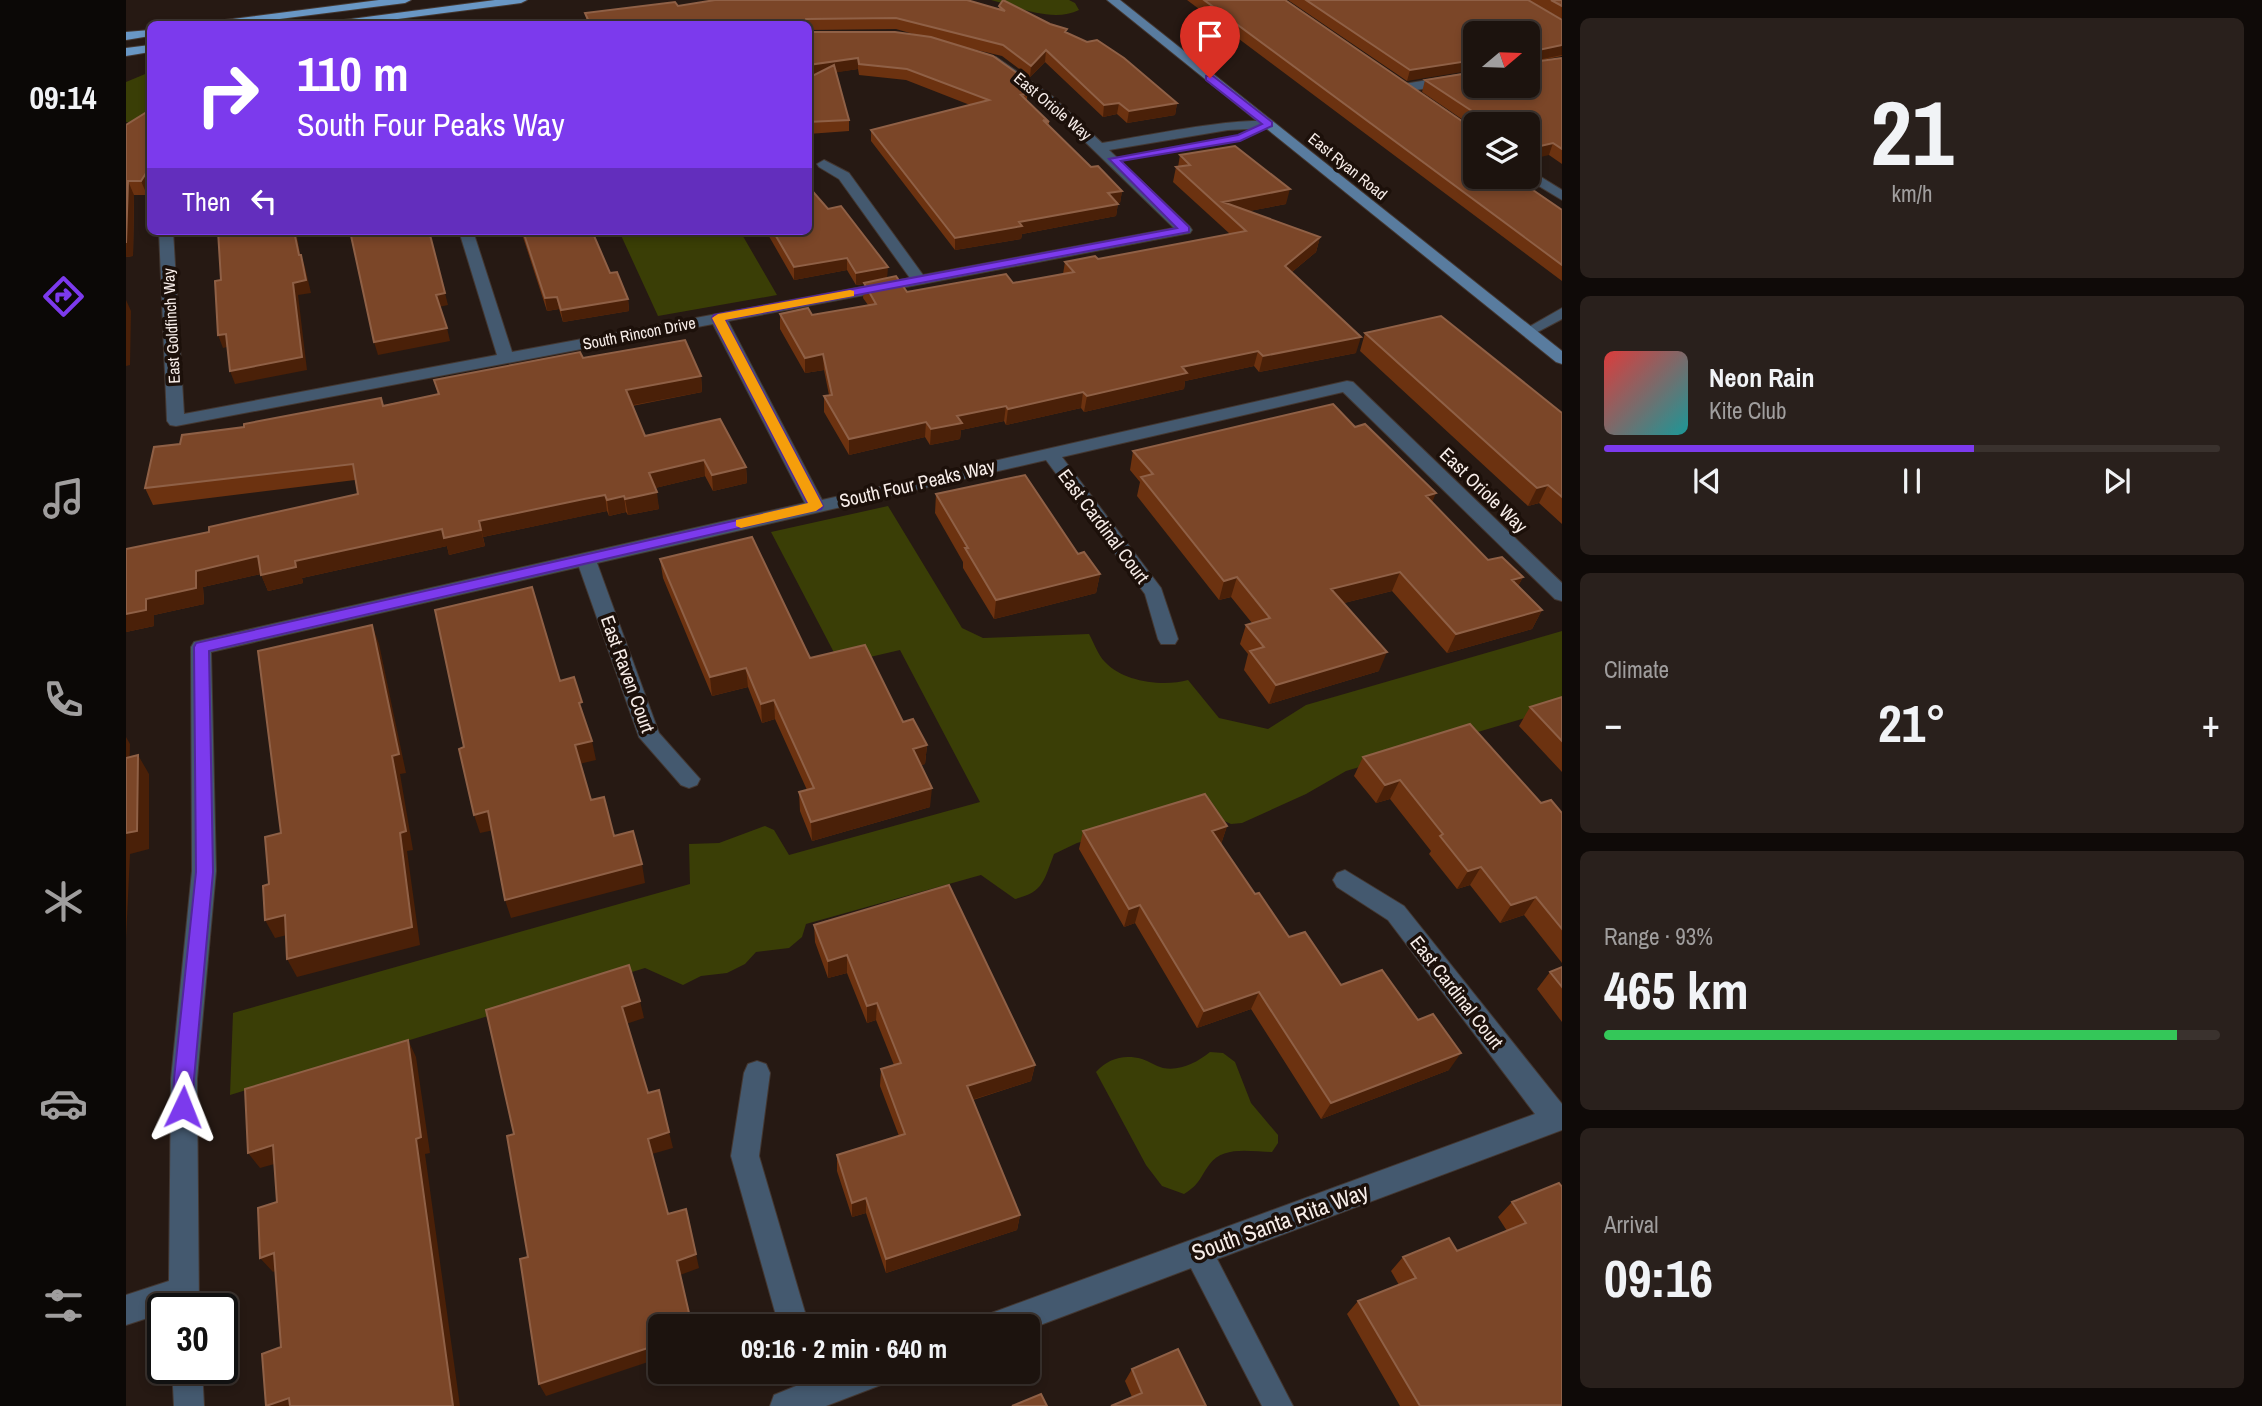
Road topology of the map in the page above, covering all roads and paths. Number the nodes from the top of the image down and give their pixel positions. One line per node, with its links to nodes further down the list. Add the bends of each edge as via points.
1 (405, 0): 4 (main road)
2 (522, 0): 5 (main road)
3 (1112, 0): 13 (street, East Ryan Road)
4 (240, 21)
5 (359, 21)
6 (147, 33): 7 (main road)
7 (126, 36)
8 (147, 49): 9 (main road)
9 (126, 52)
10 (986, 58): 14 (street, East Oriole Way, via 1022,77)
11 (1463, 77): 12 (street, via 1399,85)
12 (1425, 102)
13 (1268, 124): 14 (street); 15 (street, via 1240,138); 26 (street, East Ryan Road)
14 (1101, 147): 15 (street, East Oriole Way)
15 (1114, 159): 19 (street, East Oriole Way)
16 (824, 164): 22 (street, via 844,176)
17 (1540, 181): 18 (street)
18 (1562, 196)
19 (1185, 230): 22 (street, South Rincon Drive)
20 (166, 235): 30 (street, East Goldfinch Way)
21 (467, 235): 27 (street)
22 (919, 280): 24 (street, South Rincon Drive)
23 (1562, 313): 26 (street)
24 (718, 318): 27 (street, South Rincon Drive); 32 (street)
25 (1562, 331): 26 (street)
26 (1528, 332): 28 (street, East Ryan Road)
27 (506, 359): 30 (street, South Rincon Drive)
28 (1562, 359)
29 (1347, 386): 31 (street, South Four Peaks Way); 34 (street, East Oriole Way)
30 (176, 421)
31 (1050, 453): 32 (street, South Four Peaks Way); 35 (street, East Cardinal Court, via 1154,593)
32 (816, 506): 33 (street, South Four Peaks Way)
33 (586, 559): 36 (street, East Raven Court, via 650,737); 41 (street, South Four Peaks Way, via 201,647 204,872 184,1079)
34 (1562, 594)
35 (1168, 639)
36 (689, 779)
37 (1345, 880): 39 (street, East Cardinal Court, via 1396,913)
38 (757, 1073): 44 (street, via 745,1156)
39 (1559, 1118): 40 (street, South Santa Rita Way)
40 (1198, 1252): 45 (street, South Santa Rita Way); 50 (street)
41 (184, 1293)
42 (147, 1306): 43 (street)
43 (126, 1310)
44 (791, 1314)
45 (1030, 1314)
46 (188, 1384): 48 (street)
47 (810, 1384): 49 (street)
48 (189, 1406)
49 (785, 1406)
50 (1278, 1406)

